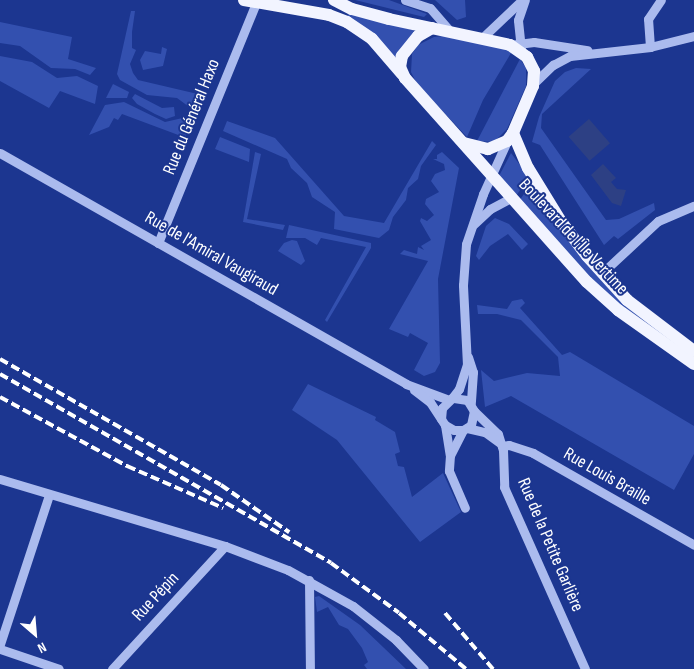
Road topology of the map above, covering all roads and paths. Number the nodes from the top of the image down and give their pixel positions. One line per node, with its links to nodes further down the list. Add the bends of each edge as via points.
1 (334, 0): 6 (main road, via 352,9)
2 (405, 0): 7 (street, via 430,8)
3 (523, 0): 9 (street); 10 (street, via 518,20)
4 (662, 0): 11 (street, via 648,19)
5 (250, 1): 13 (main road, via 329,15 347,22 372,39); 22 (street, Rue du Général Haxo)
6 (432, 28): 7 (main road); 13 (main road, via 418,36 402,56 400,67)
7 (450, 31): 9 (main road)
8 (694, 36): 11 (street)
9 (482, 38): 10 (main road)
10 (518, 47): 12 (street); 14 (main road, via 531,63)
11 (650, 47): 12 (street)
12 (600, 52): 14 (street, via 563,59)
13 (405, 78): 16 (main road)
14 (533, 84): 15 (main road)
15 (510, 137): 16 (main road, via 488,149); 18 (street); 23 (main road, Boulevard de l'Île Vertime, via 560,220)
16 (461, 141): 18 (main road, Boulevard de l'Île Vertime)
17 (0, 153): 22 (street, Rue de l'Amiral Vaugiraud)
18 (492, 174): 19 (main road, Boulevard de l'Île Vertime); 21 (street)
19 (511, 198): 21 (street, via 490,209); 26 (main road, Boulevard de l'Île Vertime, via 563,257 618,310)
20 (694, 206): 23 (street, via 658,221)
21 (474, 224): 25 (street, via 466,244 463,285)
22 (158, 243): 27 (street, Rue de l'Amiral Vaugiraud)
23 (602, 273): 24 (main road, Boulevard de l'Île Vertime, via 627,300)
24 (694, 351)
25 (468, 355): 28 (street, via 464,378); 29 (street, via 473,372)
26 (694, 364)
27 (406, 384): 28 (street, Rue de l'Amiral Vaugiraud); 30 (street, Rue de l'Amiral Vaugiraud, via 430,402)
28 (450, 399): 29 (street, via 462,398); 30 (street, via 442,408)
29 (473, 408): 31 (street, via 473,421); 32 (street, via 495,430)
30 (443, 422): 31 (street, via 454,430); 33 (street)
31 (465, 429): 32 (street, Rue Louis Braille, via 485,432); 33 (street)
32 (500, 444): 37 (street, Rue Louis Braille, via 533,453); 46 (street, Rue de la Petite Garlière, via 504,487)
33 (450, 455): 36 (street, via 451,480)
34 (0, 479): 35 (street)
35 (49, 495): 38 (street); 40 (street)
36 (466, 508)
37 (694, 545)
38 (225, 546): 39 (street); 43 (street, Rue Pépin)
39 (309, 580): 44 (street); 45 (street, via 378,625)
40 (0, 644)
41 (0, 649): 42 (street)
42 (60, 669)
43 (112, 669)
44 (310, 669)
45 (424, 669)
46 (585, 669)

